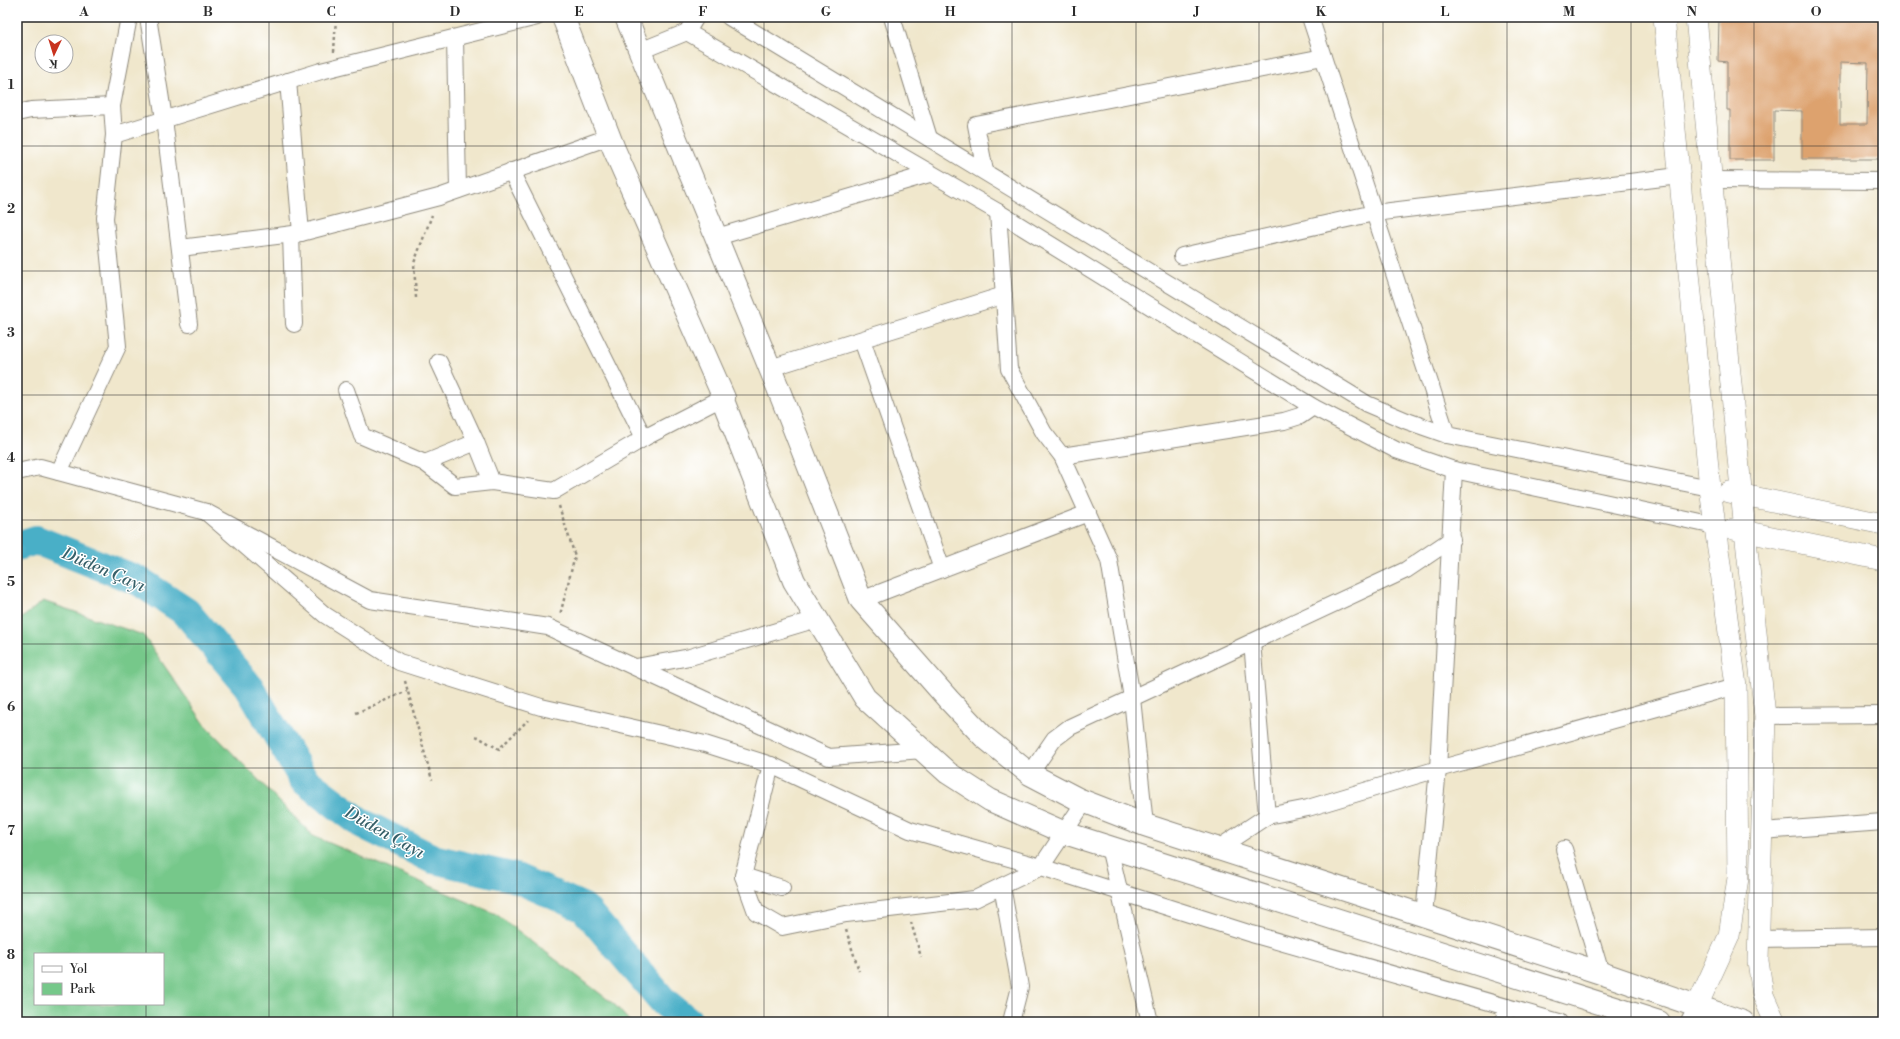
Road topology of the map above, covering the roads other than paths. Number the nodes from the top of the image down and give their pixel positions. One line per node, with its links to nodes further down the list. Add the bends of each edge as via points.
1 (129, 17): 17 (street)
2 (148, 17): 19 (street)
3 (537, 17): 13 (street)
4 (563, 17): 21 (main road)
5 (626, 17): 14 (main road)
6 (696, 17): 12 (street)
7 (728, 17): 22 (street)
8 (892, 17): 22 (street)
9 (1310, 17): 15 (street)
10 (1664, 17): 26 (street)
11 (1696, 17): 27 (street)
12 (687, 32): 14 (street); 25 (street)
13 (455, 38): 16 (street); 29 (street)
14 (640, 51): 33 (main road)
15 (1323, 57): 24 (street, via 976,125); 31 (street)
16 (288, 81): 19 (street); 32 (street)
17 (112, 106): 18 (street); 20 (street)
18 (17, 113)
19 (164, 119): 20 (street); 34 (street)
20 (114, 135): 52 (street, via 105,218 118,346)
21 (609, 137): 23 (street); 43 (main road)
22 (929, 138): 24 (street)
23 (511, 171): 29 (street); 46 (street)
24 (985, 171): 45 (street, via 1366,404)
25 (929, 174): 30 (street); 33 (street)
26 (1680, 176): 31 (street); 54 (street)
27 (1711, 180): 28 (street); 55 (street)
28 (1883, 180)
29 (458, 190): 32 (street)
30 (998, 212): 36 (street); 44 (street)
31 (1374, 213): 35 (street); 45 (street)
32 (296, 234): 34 (street); 38 (street)
33 (716, 237): 41 (main road)
34 (180, 248): 37 (street)
35 (1182, 256)
36 (1004, 295): 39 (street); 48 (street, via 1009,369 1044,432)
37 (189, 324)
38 (294, 324)
39 (862, 340): 41 (street); 63 (street)
40 (439, 362): 47 (street)
41 (770, 368): 64 (main road)
42 (346, 390): 49 (street, via 362,436)
43 (722, 398): 46 (street); 65 (main road, via 794,582)
44 (1313, 407): 48 (street, via 1300,416 1284,421); 50 (street, via 1396,450)
45 (1447, 435): 54 (street)
46 (644, 438): 53 (street, via 554,492)
47 (476, 442): 49 (street); 53 (street)
48 (1062, 456): 57 (street)
49 (425, 463): 53 (street, via 455,486)
50 (1454, 470): 59 (street); 61 (street)
51 (17, 472): 52 (street, via 40,467)
52 (59, 472): 56 (street)
53 (492, 482)
54 (1710, 488): 55 (street); 59 (street)
55 (1741, 494): 58 (street); 60 (street)
56 (206, 512): 67 (street, via 370,600 548,627); 73 (street, via 325,616 399,662 541,707 706,744)
57 (1088, 513): 63 (street); 69 (street, via 1109,560)
58 (1883, 524)
59 (1715, 526): 60 (street); 68 (street)
60 (1745, 531): 62 (street); 71 (street)
61 (1452, 539): 66 (street, via 1406,570); 74 (street)
62 (1883, 560)
63 (942, 569): 64 (street)
64 (861, 600): 75 (main road, via 984,737)
65 (817, 619): 67 (street, via 690,657); 72 (main road, via 865,698)
66 (1252, 642): 69 (street); 77 (street)
67 (636, 667): 72 (street, via 829,757)
68 (1736, 686): 74 (street); 95 (street, via 1738,878 1729,936)
69 (1132, 698): 75 (street, via 1070,727 1054,739); 79 (street)
70 (1883, 715): 71 (street)
71 (1765, 716): 80 (street)
72 (923, 750): 81 (main road, via 948,773 990,800)
73 (771, 765): 85 (street, via 910,830); 86 (street)
74 (1438, 769): 77 (street, via 1308,808); 90 (street)
75 (1030, 774): 76 (main road)
76 (1085, 801): 79 (main road); 81 (street)
77 (1267, 816): 83 (street)
78 (1883, 822): 80 (street)
79 (1145, 825): 83 (main road)
80 (1762, 831): 92 (street)
81 (1065, 832): 82 (main road); 85 (street)
82 (1109, 847): 89 (street); 100 (main road)
83 (1217, 848): 90 (main road)
84 (1564, 849): 93 (street)
85 (1041, 867): 87 (street); 89 (street)
86 (743, 876): 87 (street, via 756,912 782,927 840,915 975,899); 88 (street)
87 (1002, 886): 96 (street, via 1020,987)
88 (782, 888)
89 (1119, 891): 94 (street, via 1252,934); 97 (street)
90 (1424, 914): 93 (main road)
91 (1883, 937): 92 (street)
92 (1759, 939): 102 (street, via 1758,961 1764,995)
93 (1601, 972): 95 (main road)
94 (1507, 1007): 98 (street); 99 (street)
95 (1693, 1014): 101 (main road)
96 (1010, 1022)
97 (1150, 1022)
98 (1503, 1022)
99 (1559, 1022)
100 (1659, 1022)
101 (1743, 1022)
102 (1775, 1022)

